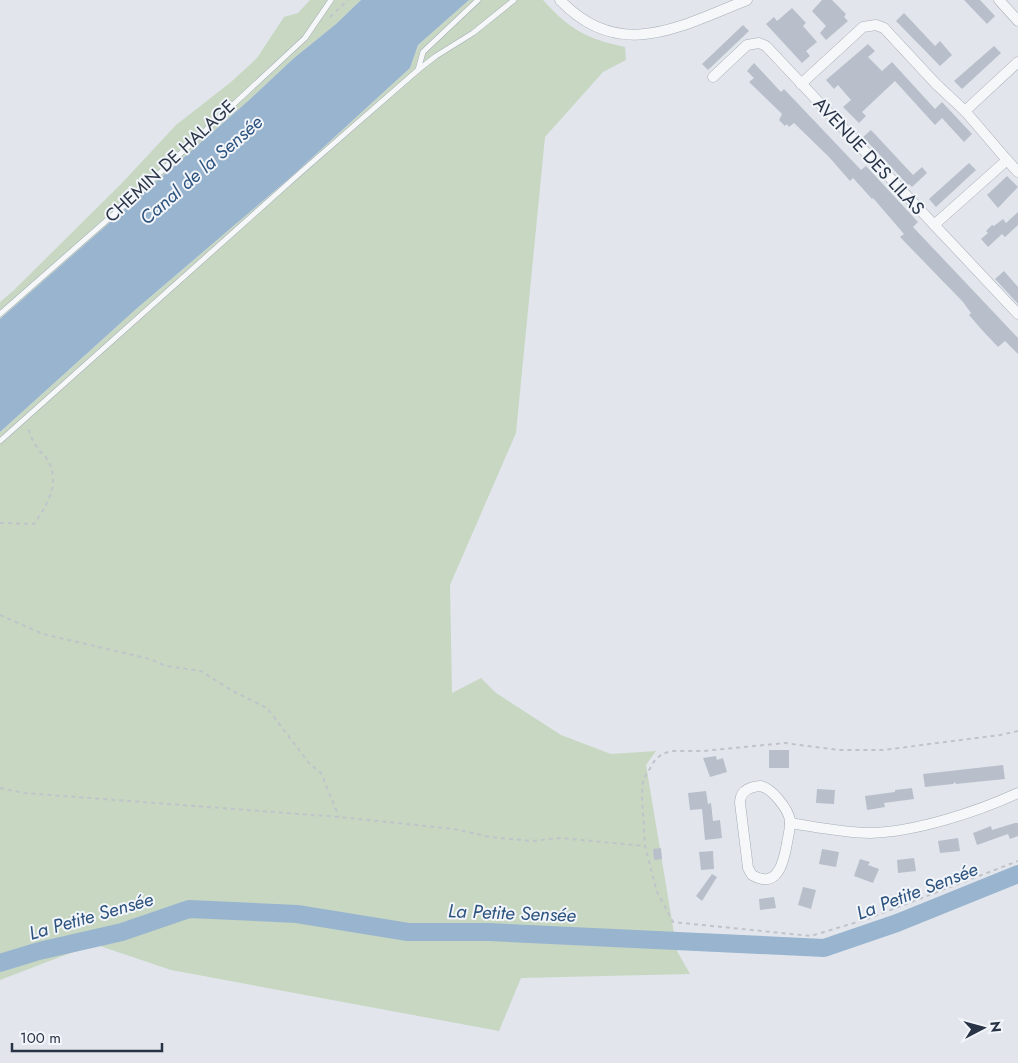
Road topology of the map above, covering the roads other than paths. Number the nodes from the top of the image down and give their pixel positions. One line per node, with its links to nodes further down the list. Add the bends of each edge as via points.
1 (331, 0): 16 (lane, CHEMIN DE HALAGE, via 305,38 138,193)
2 (478, 0): 9 (lane, via 423,52)
3 (514, 0): 9 (lane, via 473,33)
4 (560, 0): 5 (street, via 591,24 615,34 629,35 664,31)
5 (746, 0)
6 (999, 0): 7 (street)
7 (1018, 20)
8 (1018, 62): 12 (street)
9 (418, 70): 18 (lane)
10 (713, 77): 11 (street, AVENUE DES LILAS, via 748,45 759,43 766,46)
11 (801, 84): 12 (street, via 863,27 876,24 884,28); 15 (street, AVENUE DES LILAS)
12 (965, 111): 13 (street)
13 (1007, 160): 14 (street); 15 (street)
14 (1018, 172)
15 (934, 225): 17 (street, AVENUE DES LILAS)
16 (0, 314)
17 (1018, 314)
18 (0, 441)
19 (1018, 793): 20 (street, via 950,818 886,832)
20 (790, 824): 20 (street, via 786,810 770,790 764,786 746,790 740,803 748,868 752,875 765,879 780,870)

